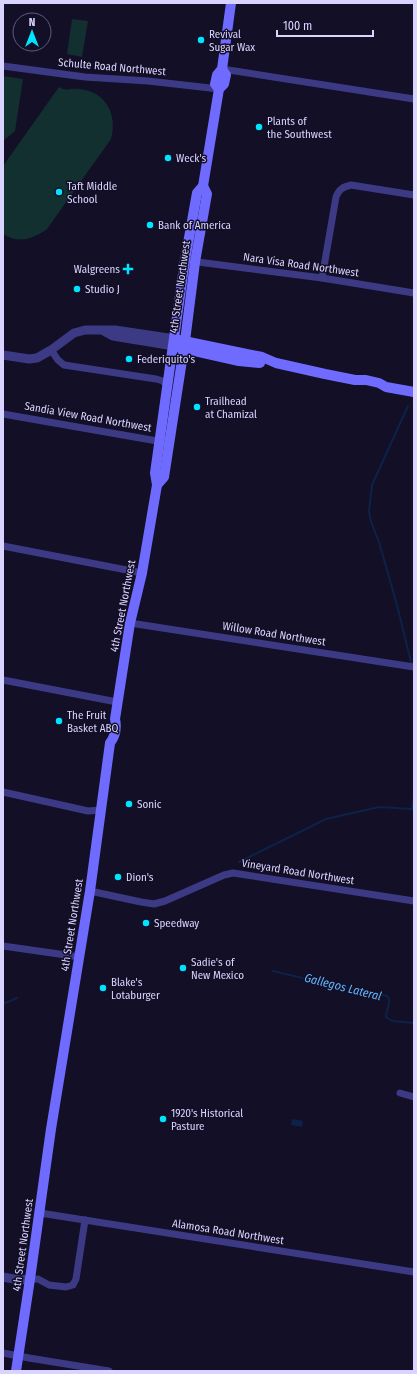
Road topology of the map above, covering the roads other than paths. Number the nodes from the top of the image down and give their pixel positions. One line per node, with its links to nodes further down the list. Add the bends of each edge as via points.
1 (231, 3): 3 (main road, 4th Street Northwest)
2 (3, 66): 4 (street, Schulte Road Northwest, via 85,77)
3 (222, 69): 4 (main road, 4th Street Northwest, via 217,74 215,84); 5 (street)
4 (219, 89): 7 (main road, 4th Street Northwest, via 203,186 208,194)
5 (414, 99)
6 (414, 195): 8 (street, via 351,185 342,188 336,197)
7 (190, 261): 8 (street, Nara Visa Road Northwest); 10 (main road, 4th Street Northwest)
8 (322, 278): 9 (street, Nara Visa Road Northwest)
9 (414, 293)
10 (179, 345): 11 (street, via 115,330 85,330 74,333); 13 (main road, 4th Street Northwest); 14 (main road, via 239,361 276,363 355,380 363,386 376,389 386,387); 17 (main road, 4th Street Northwest)
11 (51, 350): 12 (street, via 33,359); 13 (street, via 58,360 68,366 150,378 163,381)
12 (3, 355)
13 (168, 387): 16 (main road, 4th Street Northwest)
14 (414, 392)
15 (3, 414): 16 (street, Sandia View Road Northwest)
16 (159, 441): 17 (street, Sandia View Road Northwest); 18 (main road, 4th Street Northwest, via 155,473)
17 (169, 442): 18 (main road, 4th Street Northwest, via 164,477)
18 (157, 485): 20 (main road, 4th Street Northwest)
19 (3, 546): 20 (street)
20 (142, 572): 21 (main road, 4th Street Northwest)
21 (130, 623): 22 (street, Willow Road Northwest); 24 (main road, 4th Street Northwest)
22 (414, 667)
23 (3, 680): 24 (street)
24 (117, 702): 26 (main road, 4th Street Northwest, via 109,736)
25 (3, 792): 26 (street, via 88,811)
26 (101, 810): 27 (main road, 4th Street Northwest)
27 (90, 891): 28 (street, Vineyard Road Northwest, via 154,904 233,873); 30 (main road, 4th Street Northwest)
28 (414, 901)
29 (3, 946): 30 (street)
30 (80, 957): 33 (main road, 4th Street Northwest)
31 (400, 1093): 32 (street)
32 (414, 1097)
33 (40, 1213): 34 (street, Alamosa Road Northwest); 37 (main road, 4th Street Northwest)
34 (85, 1220): 35 (street, Alamosa Road Northwest); 37 (street, via 73,1285 49,1285 38,1279)
35 (414, 1272)
36 (3, 1277): 37 (street)
37 (30, 1279): 39 (main road, 4th Street Northwest)
38 (3, 1353): 39 (street)
39 (18, 1355): 40 (main road, 4th Street Northwest); 41 (street)
40 (16, 1371)
41 (109, 1371)

